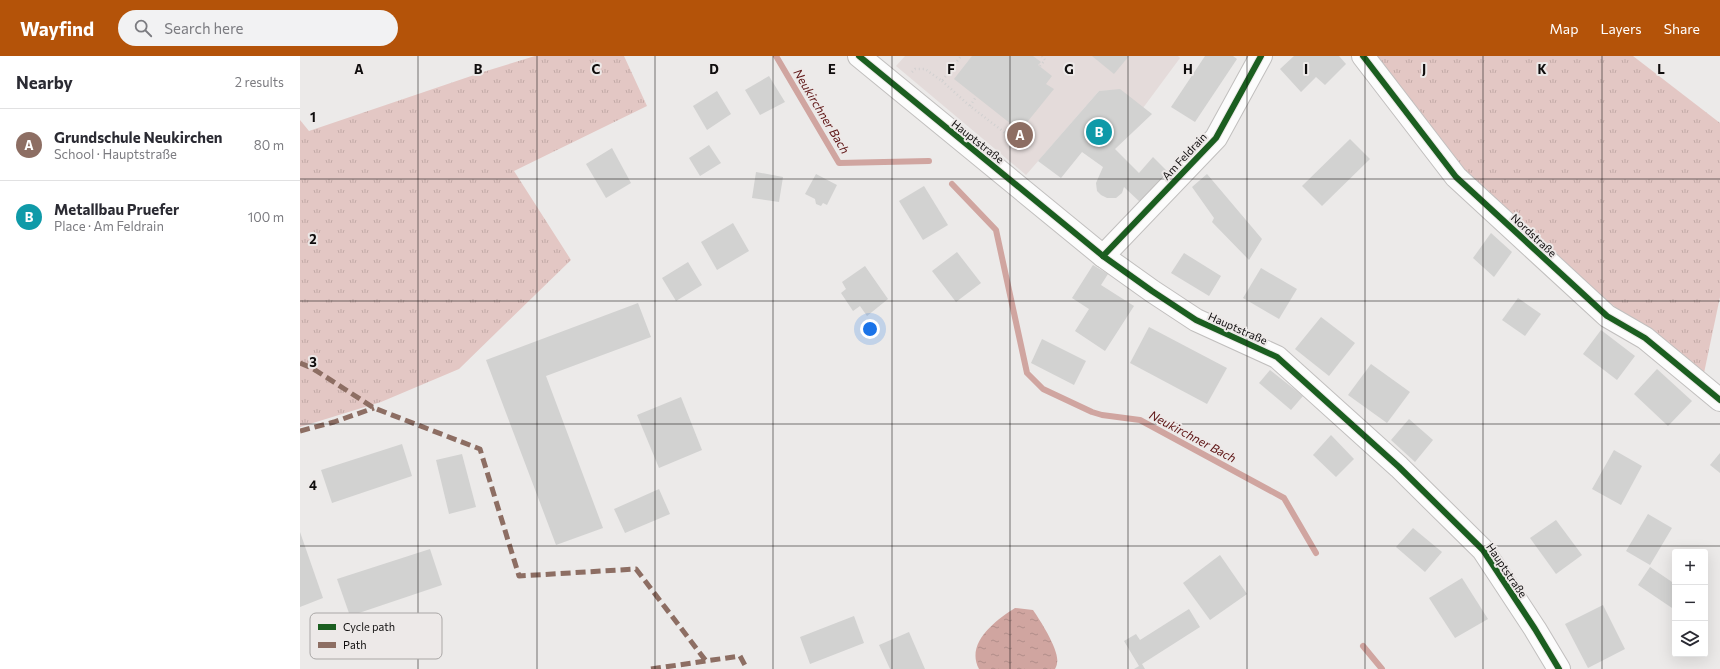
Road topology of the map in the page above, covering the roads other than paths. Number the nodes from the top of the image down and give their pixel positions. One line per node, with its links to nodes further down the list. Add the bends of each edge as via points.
1 (859, 56): 4 (street, Hauptstraße)
2 (1261, 56): 4 (street, Am Feldrain, via 1216,138)
3 (1363, 56): 5 (street, Nordstraße, via 1456,177 1607,316 1645,338)
4 (1103, 256): 6 (street, Hauptstraße, via 1196,320 1277,357 1399,467 1483,550)
5 (1720, 400)
6 (1558, 669)

